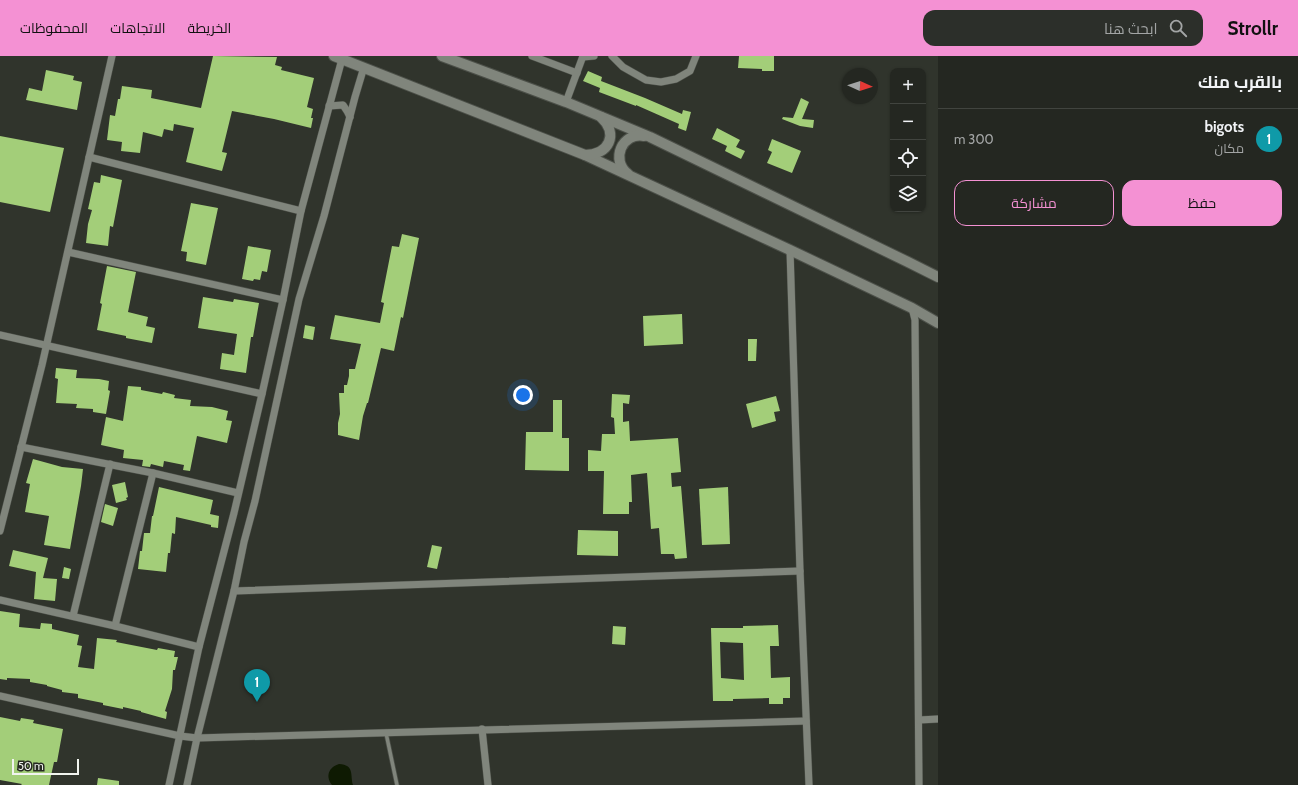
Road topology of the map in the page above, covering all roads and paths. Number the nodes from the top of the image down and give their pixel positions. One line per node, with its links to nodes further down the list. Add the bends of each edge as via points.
1 (112, 56): 17 (street)
2 (442, 56): 11 (street)
3 (532, 56): 10 (street)
4 (583, 56): 5 (street); 10 (street)
5 (594, 56)
6 (612, 56): 7 (street, via 623,67 646,80 661,82 676,79 690,71)
7 (696, 56)
8 (338, 57): 9 (street); 12 (street)
9 (364, 67): 14 (street); 16 (street)
10 (577, 72): 11 (street)
11 (566, 102): 13 (street)
12 (329, 106): 14 (street, via 343,105); 19 (street)
13 (601, 116): 15 (street); 16 (street, via 610,130 609,142 602,152)
14 (350, 118): 35 (street, via 299,299)
15 (650, 137): 18 (street, via 635,135 622,146 620,165); 22 (street)
16 (585, 155): 18 (street)
17 (89, 157): 19 (street); 21 (street)
18 (630, 176): 20 (street)
19 (301, 211): 23 (street)
20 (790, 250): 24 (street); 34 (street)
21 (68, 252): 23 (street); 27 (street)
22 (938, 277)
23 (283, 300): 28 (street)
24 (912, 308): 25 (street); 42 (street, via 915,320)
25 (938, 323)
26 (0, 335): 27 (street)
27 (47, 345): 28 (street); 29 (street)
28 (262, 394): 32 (street)
29 (21, 447): 30 (street); 33 (street)
30 (110, 464): 31 (street); 37 (street)
31 (153, 473): 32 (street); 38 (street)
32 (238, 493): 39 (street)
33 (0, 531)
34 (800, 571): 35 (street); 43 (street)
35 (234, 591): 47 (street)
36 (0, 600): 37 (street)
37 (73, 616): 38 (street)
38 (115, 626): 39 (street)
39 (199, 647): 46 (street)
40 (0, 696): 46 (street)
41 (938, 719): 42 (street)
42 (919, 720): 53 (street)
43 (806, 721): 44 (street); 52 (street)
44 (482, 729): 45 (street); 51 (street)
45 (386, 732): 47 (street); 50 (lane)
46 (180, 736): 47 (street); 48 (street)
47 (197, 738): 49 (street)
48 (169, 785)
49 (187, 785)
50 (397, 785)
51 (488, 785)
52 (809, 785)
53 (919, 785)

